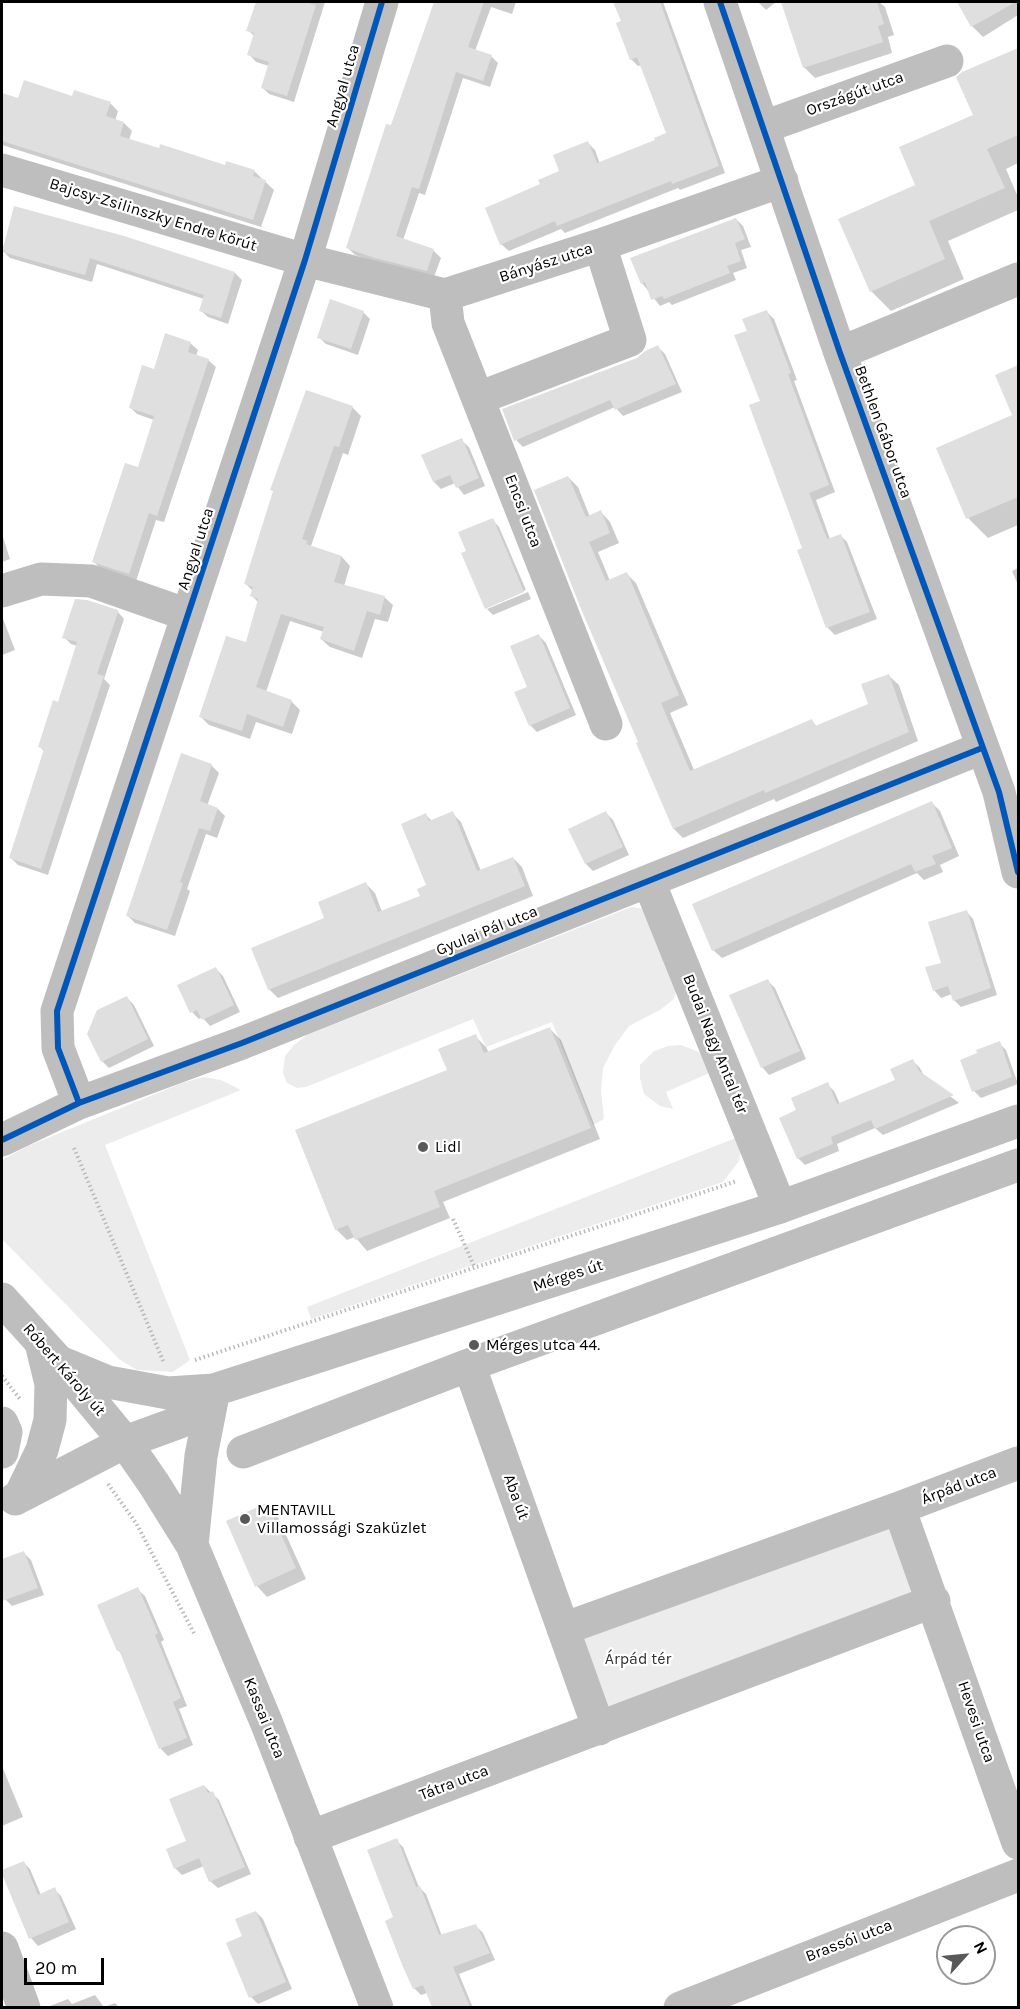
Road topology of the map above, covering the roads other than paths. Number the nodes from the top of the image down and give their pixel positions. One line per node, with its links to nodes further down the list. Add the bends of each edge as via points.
1 (382, 2): 8 (street, Angyal utca)
2 (720, 2): 4 (street, Bethlen Gábor utca)
3 (947, 61): 4 (street, Országút utca)
4 (764, 127): 6 (street, Bethlen Gábor utca)
5 (2, 170): 8 (street, Bajcsy-Zsilinszky Endre körút)
6 (782, 181): 7 (street, Bányász utca); 11 (street, Bethlen Gábor utca)
7 (600, 245): 10 (street, Bányász utca); 12 (street, via 630,340)
8 (305, 260): 10 (street); 14 (street, Angyal utca)
9 (1018, 279): 11 (street)
10 (446, 296): 12 (street, Encsi utca, via 448,323)
11 (840, 353): 16 (street, Bethlen Gábor utca)
12 (479, 398): 15 (street, Encsi utca)
13 (2, 591): 14 (street, via 41,579 91,580)
14 (188, 615): 20 (street, Angyal utca, via 57,1011 58,1048)
15 (606, 724)
16 (982, 748): 17 (street, Bethlen Gábor utca); 19 (street, Gyulai Pál utca)
17 (1009, 787): 18 (street, Bethlen Gábor utca)
18 (1018, 872)
19 (649, 882): 20 (street, Gyulai Pál utca, via 242,1043); 24 (street, Budai Nagy Antal tér)
20 (79, 1102): 22 (street, Gyulai Pál utca)
21 (1018, 1121): 24 (street, Mérges út)
22 (2, 1140)
23 (1018, 1165): 27 (street)
24 (780, 1207): 28 (street, Mérges út)
25 (2, 1299): 26 (street, Róbert Károly út)
26 (50, 1352): 28 (street, via 108,1382 168,1393); 30 (street, Róbert Károly út); 34 (street, via 50,1420 42,1450)
27 (469, 1365): 32 (street); 38 (street, Aba út)
28 (214, 1390): 30 (street, Mérges út, via 180,1422); 36 (street, via 201,1456)
29 (2, 1423): 31 (street, via 6,1432)
30 (125, 1442): 34 (street, Mérges út); 36 (street, Kassai utca)
31 (2, 1452)
32 (243, 1452)
33 (1018, 1463): 35 (street, Árpád utca)
34 (11, 1501)
35 (899, 1508): 37 (street); 38 (street)
36 (192, 1545): 40 (street, Kassai utca)
37 (934, 1601): 39 (street); 41 (street, Hevesi utca)
38 (563, 1629): 39 (street)
39 (599, 1729): 40 (street, Tátra utca)
40 (310, 1837): 45 (street, Kassai utca)
41 (1018, 1843)
42 (1018, 1875): 46 (street, Brassói utca)
43 (2, 1948): 44 (street)
44 (24, 2007)
45 (377, 2007)
46 (680, 2007)

